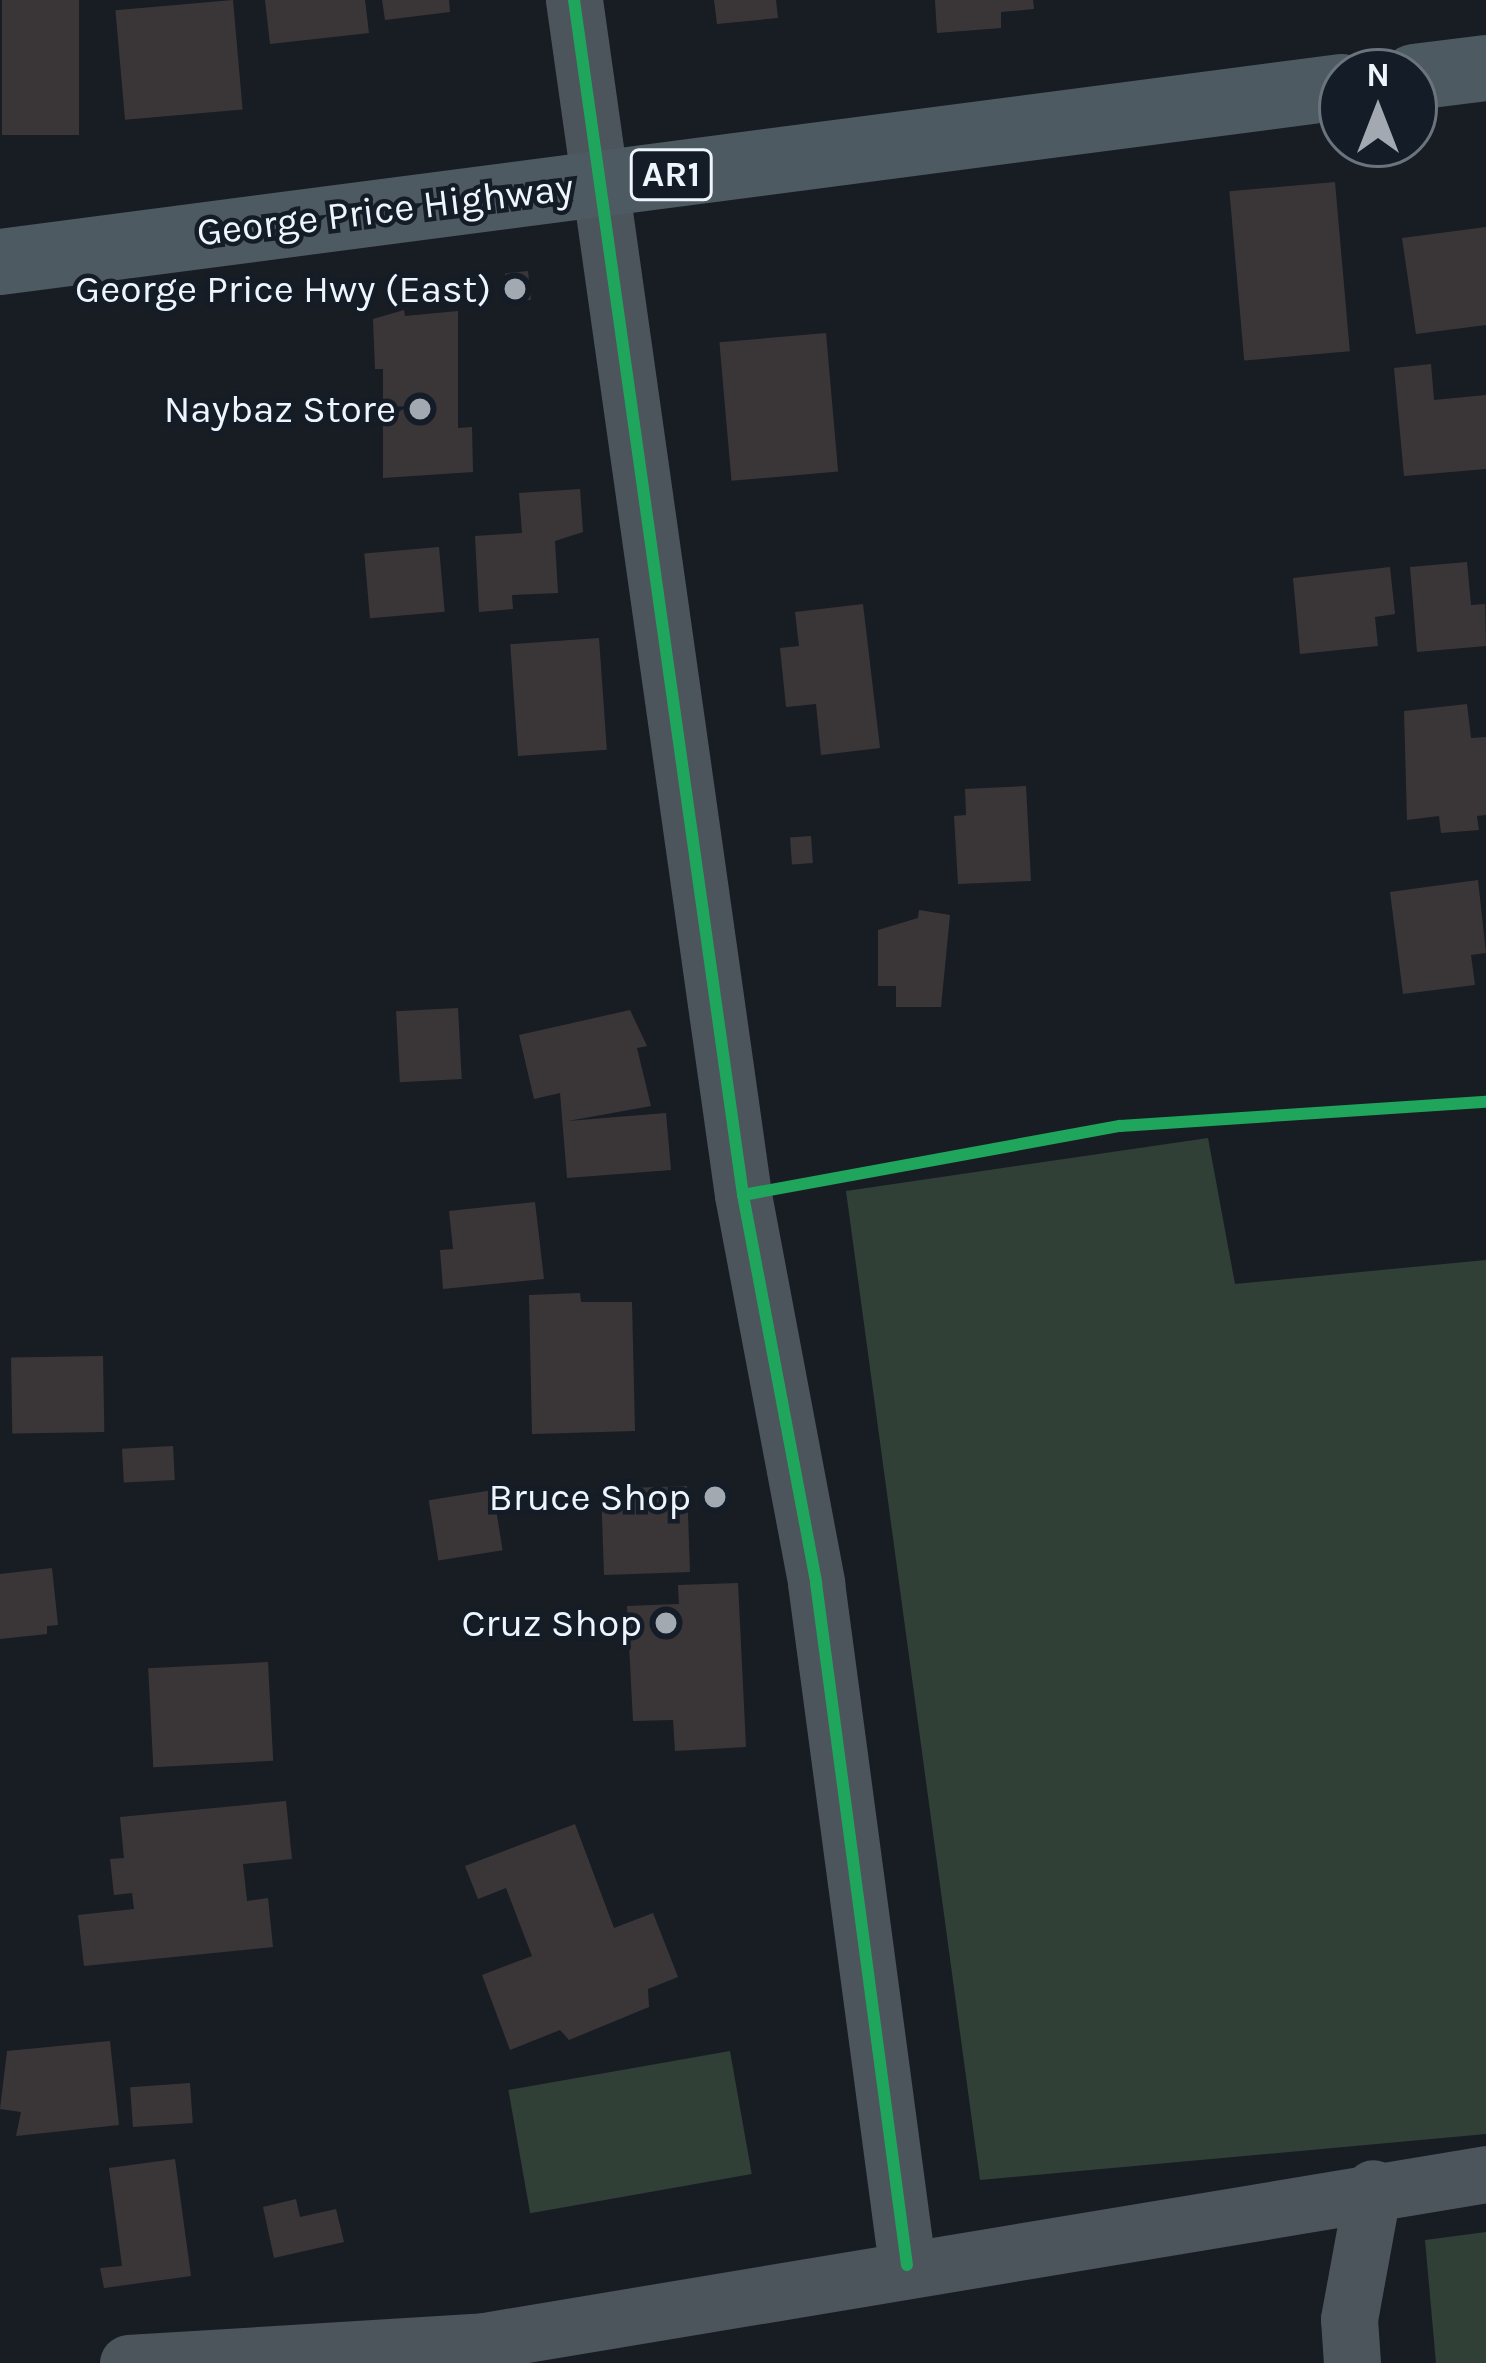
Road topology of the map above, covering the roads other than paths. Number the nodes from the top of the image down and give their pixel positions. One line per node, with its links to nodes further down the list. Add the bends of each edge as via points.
1 (574, 0): 5 (street)
2 (1486, 68): 3 (highway)
3 (1438, 74)
4 (1318, 90): 5 (highway, George Price Highway / AR1)
5 (601, 184): 6 (highway, George Price Highway / AR1); 9 (street, via 743,1195 816,1583)
6 (0, 262)
7 (1486, 2174): 8 (street)
8 (1373, 2188): 9 (street); 11 (street, via 1349,2319)
9 (907, 2265): 10 (street, via 654,2317 484,2341)
10 (128, 2363)
11 (1352, 2363)

